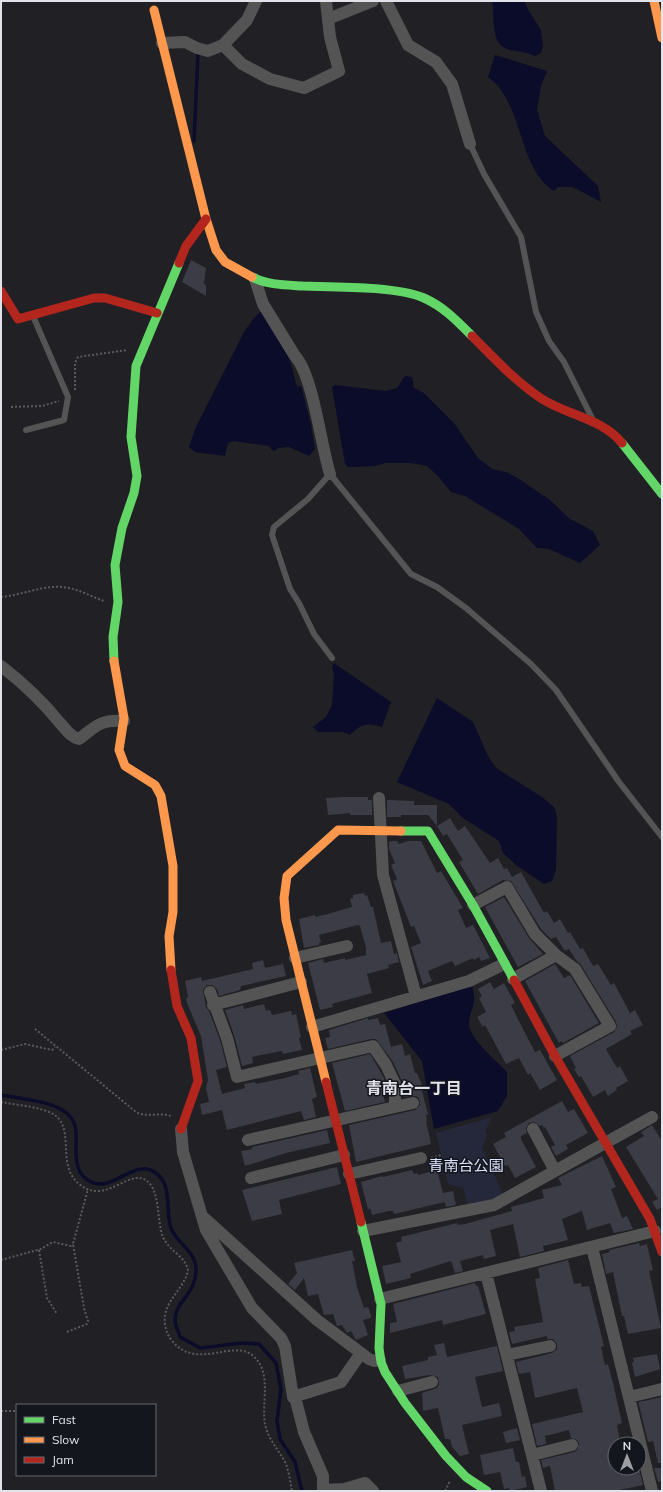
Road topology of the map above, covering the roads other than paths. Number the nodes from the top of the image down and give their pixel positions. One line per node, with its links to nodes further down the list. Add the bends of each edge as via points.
1 (256, 1): 10 (street, via 248,20)
2 (326, 1): 7 (street)
3 (373, 1): 7 (street)
4 (386, 1): 11 (street, via 408,45 436,62 452,84)
5 (654, 1): 8 (main road)
6 (152, 6): 9 (main road)
7 (328, 19): 10 (street, via 339,71 304,88 270,79 242,64)
8 (662, 38)
9 (162, 43): 10 (street, via 185,42 208,51); 12 (main road)
10 (223, 45)
11 (470, 144): 17 (lane, via 520,237 536,312)
12 (206, 219): 13 (main road, via 216,250 225,262); 15 (main road, via 186,246)
13 (255, 279): 17 (main road, via 278,284 392,291 424,298 447,311 518,381 543,400); 19 (street, via 263,304 301,362)
14 (1, 291): 16 (main road, via 18,320)
15 (157, 313): 16 (main road, via 105,298 94,298); 23 (main road, via 136,366 131,437 137,476 122,528 115,565 118,602 113,637 115,669)
16 (33, 316): 18 (lane, via 68,397 64,420)
17 (594, 423): 20 (main road, via 616,435)
18 (26, 430)
19 (330, 474): 21 (lane, via 308,499 274,526 272,535 290,589 314,634); 26 (lane, via 411,574 437,587 466,608 531,664 556,690 619,782)
20 (662, 494)
21 (332, 658)
22 (1, 666): 23 (street, via 50,711 73,737 79,739 102,722)
23 (124, 721): 44 (main road, via 119,750 125,766 155,785 161,796 173,866 173,912 169,936 171,970 177,1006 191,1038 198,1081)
24 (379, 798): 25 (street)
25 (380, 831): 27 (main road, via 428,831); 30 (main road, via 338,830 287,876 284,904); 35 (street, via 383,875)
26 (662, 837)
27 (473, 904): 29 (street, via 507,887 535,934); 31 (main road)
28 (347, 946): 30 (street)
29 (556, 955): 32 (street); 38 (street, via 575,969 610,1026)
30 (295, 958): 33 (main road)
31 (504, 964): 32 (main road); 35 (street, via 469,980)
32 (512, 979): 38 (main road)
33 (301, 982): 36 (street); 37 (main road)
34 (210, 992): 36 (street)
35 (416, 996): 37 (street)
36 (213, 1005): 39 (street, via 237,1077)
37 (312, 1027): 39 (main road)
38 (556, 1056): 47 (main road)
39 (320, 1058): 41 (street, via 373,1046 395,1084); 43 (main road)
40 (413, 1103): 41 (street)
41 (395, 1107): 43 (street)
42 (652, 1117): 47 (street)
43 (335, 1120): 46 (street); 48 (main road)
44 (181, 1129): 53 (street, via 183,1152)
45 (533, 1129): 50 (street)
46 (248, 1140)
47 (606, 1142): 50 (street); 55 (main road)
48 (344, 1155): 51 (main road); 52 (street)
49 (421, 1158): 51 (street)
50 (555, 1171): 54 (street, via 494,1206)
51 (349, 1174): 54 (main road)
52 (251, 1178)
53 (201, 1215): 61 (street, via 317,1320); 67 (street, via 215,1248 252,1308 281,1338 285,1346)
54 (363, 1231): 59 (main road)
55 (655, 1231): 56 (street); 57 (main road)
56 (592, 1247): 58 (street); 68 (street)
57 (662, 1252)
58 (486, 1273): 59 (street); 62 (street)
59 (380, 1299): 63 (main road)
60 (550, 1346): 62 (street)
61 (361, 1353): 63 (street, via 374,1361); 67 (street, via 341,1382)
62 (507, 1355): 70 (street)
63 (380, 1360): 66 (main road, via 384,1373)
64 (432, 1382): 66 (street)
65 (662, 1389): 68 (street)
66 (398, 1391): 73 (main road, via 451,1461 466,1477)
67 (293, 1397): 71 (street, via 304,1432 323,1476)
68 (629, 1397): 75 (street)
69 (572, 1445): 70 (street)
70 (532, 1455): 74 (street)
71 (324, 1490): 72 (street, via 340,1490 365,1483)
72 (373, 1491)
73 (487, 1491)
74 (541, 1491)
75 (652, 1491)

